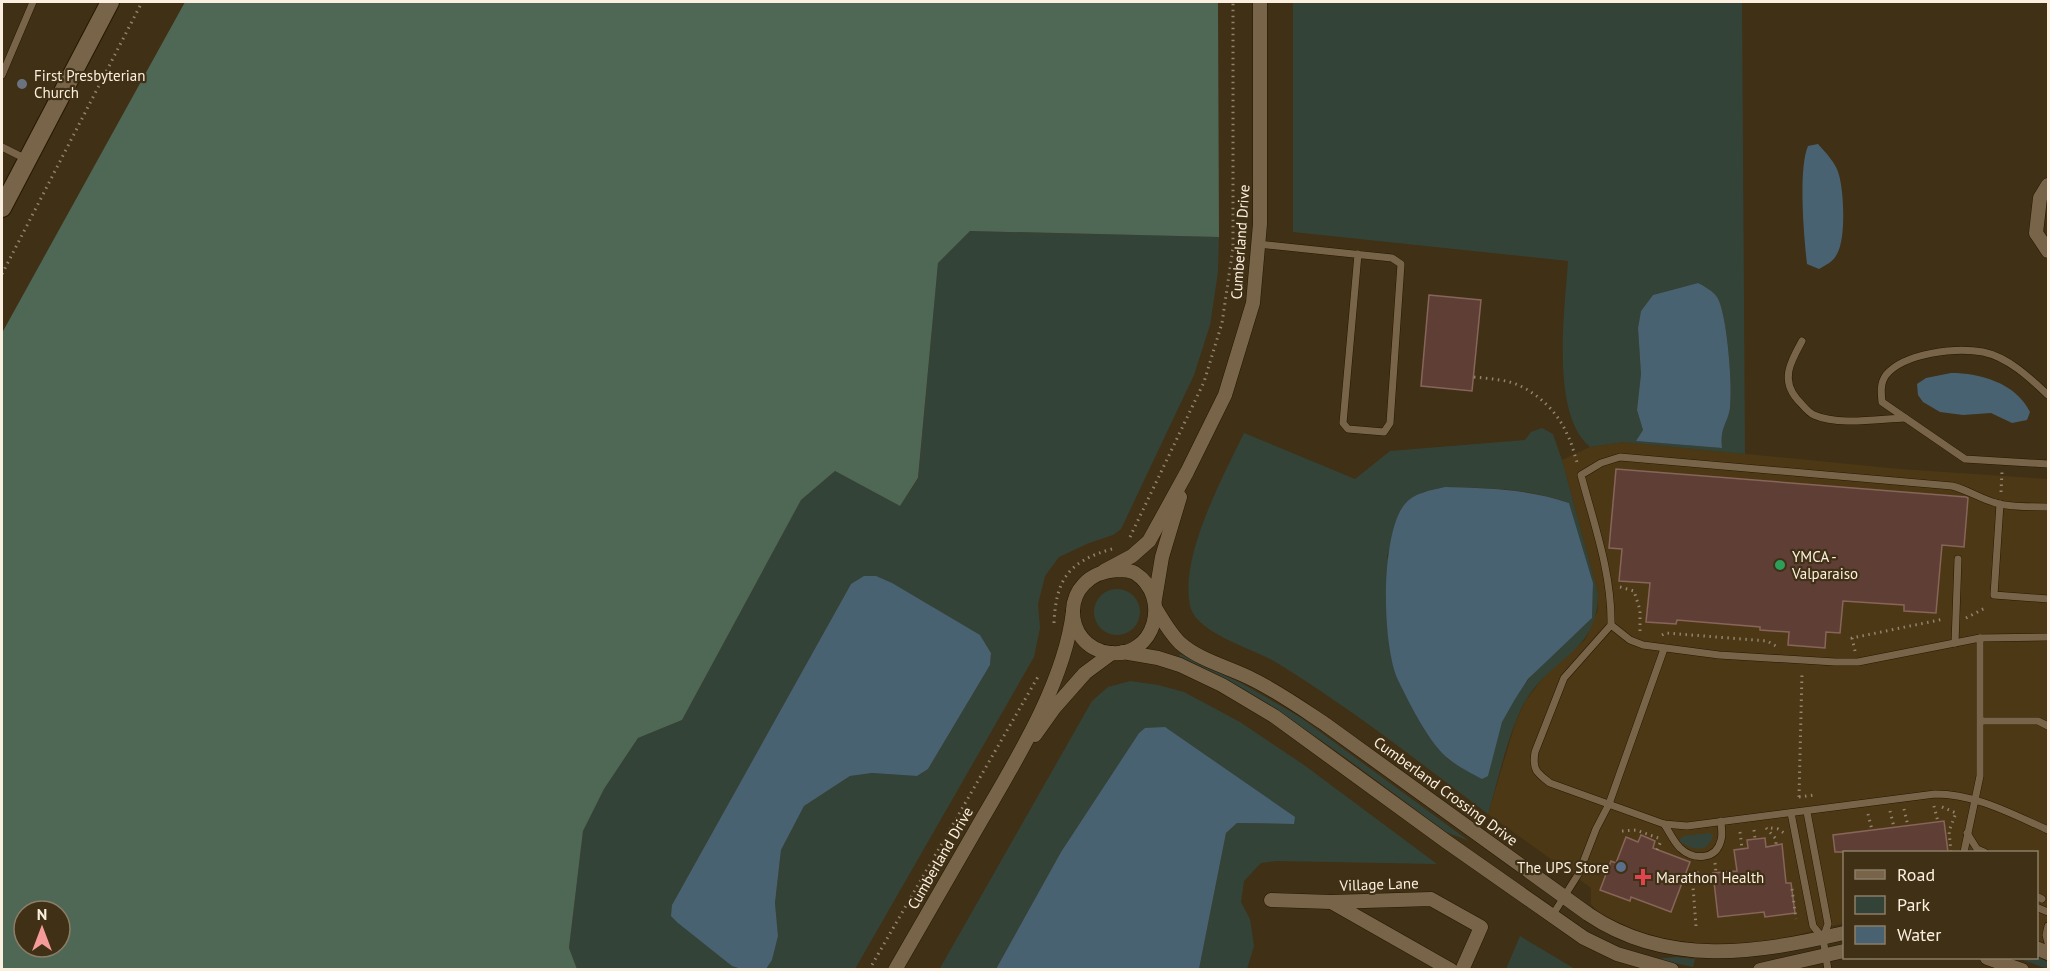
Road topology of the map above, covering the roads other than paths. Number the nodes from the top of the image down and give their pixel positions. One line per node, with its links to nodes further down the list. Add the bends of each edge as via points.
1 (33, 2): 4 (lane)
2 (110, 2): 6 (street)
3 (1260, 2): 9 (street, Cumberland Drive)
4 (2, 75)
5 (2, 147): 6 (lane)
6 (26, 159): 8 (street)
7 (2049, 185): 10 (street, via 2040,198 2036,233)
8 (2, 208)
9 (1258, 244): 11 (lane); 16 (street, Cumberland Drive, via 1253,303 1225,395)
10 (2049, 251)
11 (1358, 254): 11 (lane, via 1343,423 1348,429 1384,432 1390,423 1401,264 1392,258)
12 (1802, 341): 14 (lane, via 1786,376 1792,393 1812,415 1845,421)
13 (2049, 395): 14 (lane, via 2011,364 1984,352 1951,350 1918,357 1885,376 1880,389 1882,402)
14 (1905, 418): 15 (lane, via 1965,459)
15 (2049, 464)
16 (1187, 472): 20 (street, Cumberland Drive, via 1149,541 1132,556); 22 (street, Cumberland Drive, via 1162,558)
17 (2000, 504): 18 (lane); 21 (lane, via 1994,596); 24 (lane, via 1952,486 1620,457 1581,475 1607,573)
18 (2049, 507)
19 (1958, 559): 27 (lane)
20 (1104, 571): 22 (street, via 1134,572 1150,588); 23 (street, via 1081,586)
21 (2049, 599)
22 (1156, 604): 29 (street, via 1150,634 1134,649); 43 (street, Cumberland Crossing Drive, via 1168,630 1181,644 1252,679 1325,724)
23 (1073, 611): 29 (street, via 1075,625 1090,645 1100,651); 32 (street, Cumberland Drive, via 1070,637 1056,678)
24 (1611, 625): 28 (lane, via 1636,643); 34 (lane, via 1564,678 1533,764 1550,783)
25 (2049, 637): 26 (lane)
26 (1980, 638): 27 (lane); 30 (lane)
27 (1955, 643): 28 (lane, via 1858,662)
28 (1664, 649): 34 (lane)
29 (1118, 653): 32 (street, Cumberland Drive, via 1085,673); 46 (street, via 1180,665 1274,716)
30 (1981, 721): 31 (lane, via 2038,721); 33 (lane, via 1980,776)
31 (2049, 726)
32 (1014, 764): 54 (street, Cumberland Drive)
33 (1975, 798): 35 (lane, via 1935,794); 39 (lane); 40 (lane)
34 (1609, 804): 38 (lane); 43 (lane, via 1580,873)
35 (1808, 812): 36 (lane); 49 (lane, via 1828,924)
36 (1791, 813): 37 (lane); 49 (lane, via 1813,926)
37 (1721, 821): 38 (lane, via 1687,826); 38 (lane, via 1720,843 1705,857 1682,850)
38 (1664, 824)
39 (2049, 830)
40 (1967, 833): 41 (lane); 42 (lane)
41 (1964, 851)
42 (1982, 851)
43 (1564, 897): 46 (lane); 49 (street, Cumberland Crossing Drive, via 1624,934 1681,949 1756,950)
44 (1272, 900): 45 (street, Village Lane)
45 (1331, 902): 55 (street, Village Lane); 56 (street, Village Lane, via 1431,899 1481,927)
46 (1552, 916): 57 (street, via 1617,954)
47 (2049, 926): 50 (lane)
48 (1843, 933): 49 (street, Cumberland Crossing Drive)
49 (1823, 938): 52 (lane)
50 (2049, 943)
51 (1843, 951): 52 (street)
52 (1826, 955): 58 (street); 59 (lane)
53 (1993, 959): 60 (street)
54 (895, 969)
55 (1451, 969)
56 (1462, 969)
57 (1672, 969)
58 (1760, 969)
59 (1828, 969)
60 (2022, 969)

